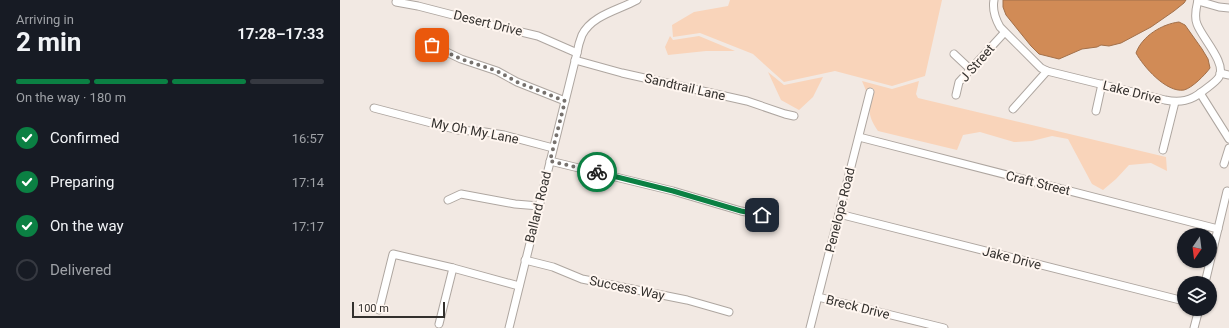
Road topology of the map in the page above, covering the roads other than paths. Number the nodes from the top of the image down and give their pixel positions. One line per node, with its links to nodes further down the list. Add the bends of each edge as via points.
1 (637, 0): 9 (street, Ballard Road, via 589,25 582,35)
2 (994, 0): 6 (street, Lake Drive, via 993,11)
3 (1198, 0): 5 (street); 12 (street, via 1198,25 1220,65)
4 (396, 2): 9 (street, Desert Drive, via 538,36)
5 (1229, 8)
6 (1004, 32): 10 (street, J Street); 11 (street, Lake Drive)
7 (432, 45): 18 (street)
8 (954, 54): 10 (street)
9 (576, 56): 18 (street, Ballard Road); 23 (street, Sandtrail Lane, via 622,73 747,101)
10 (970, 69): 17 (street, J Street, via 959,82)
11 (1047, 71): 14 (street, Lake Drive); 21 (street)
12 (1220, 73): 13 (street); 16 (street, Lake Drive, via 1218,78)
13 (1229, 76)
14 (1102, 84): 19 (street, Lake Drive); 22 (street)
15 (870, 92): 24 (street, Penelope Road)
16 (1200, 93): 19 (street, Lake Drive, via 1184,101); 25 (street)
17 (956, 95)
18 (565, 101): 26 (street, Ballard Road)
19 (1175, 102): 28 (street)
20 (374, 108): 26 (street, My Oh My Lane, via 458,130 504,135)
21 (1013, 109)
22 (1096, 110)
23 (794, 116)
24 (859, 137): 34 (street, Penelope Road); 36 (street, Craft Street)
25 (1229, 139)
26 (553, 148): 29 (street, Ballard Road)
27 (1229, 148): 30 (street)
28 (1163, 150)
29 (550, 161): 33 (street, Ballard Road); 35 (street)
30 (1224, 164)
31 (1227, 191): 36 (street)
32 (448, 200): 33 (street, via 461,194)
33 (539, 206): 37 (street, Ballard Road)
34 (839, 214): 41 (street, Penelope Road); 42 (street, Jake Drive)
35 (762, 215)
36 (1218, 228): 39 (street)
37 (525, 260): 40 (street, Ballard Road); 44 (street, Success Way, via 553,267 582,279 687,300)
38 (453, 268): 40 (street); 43 (street, via 393,254); 46 (street)
39 (1207, 276)
40 (519, 286): 47 (street, Ballard Road)
41 (818, 297): 48 (street, Penelope Road); 49 (street, Breck Drive)
42 (1177, 299)
43 (379, 310)
44 (729, 312)
45 (1197, 316): 50 (street)
46 (439, 324)
47 (509, 328)
48 (810, 328)
49 (944, 328)
50 (1194, 328)

